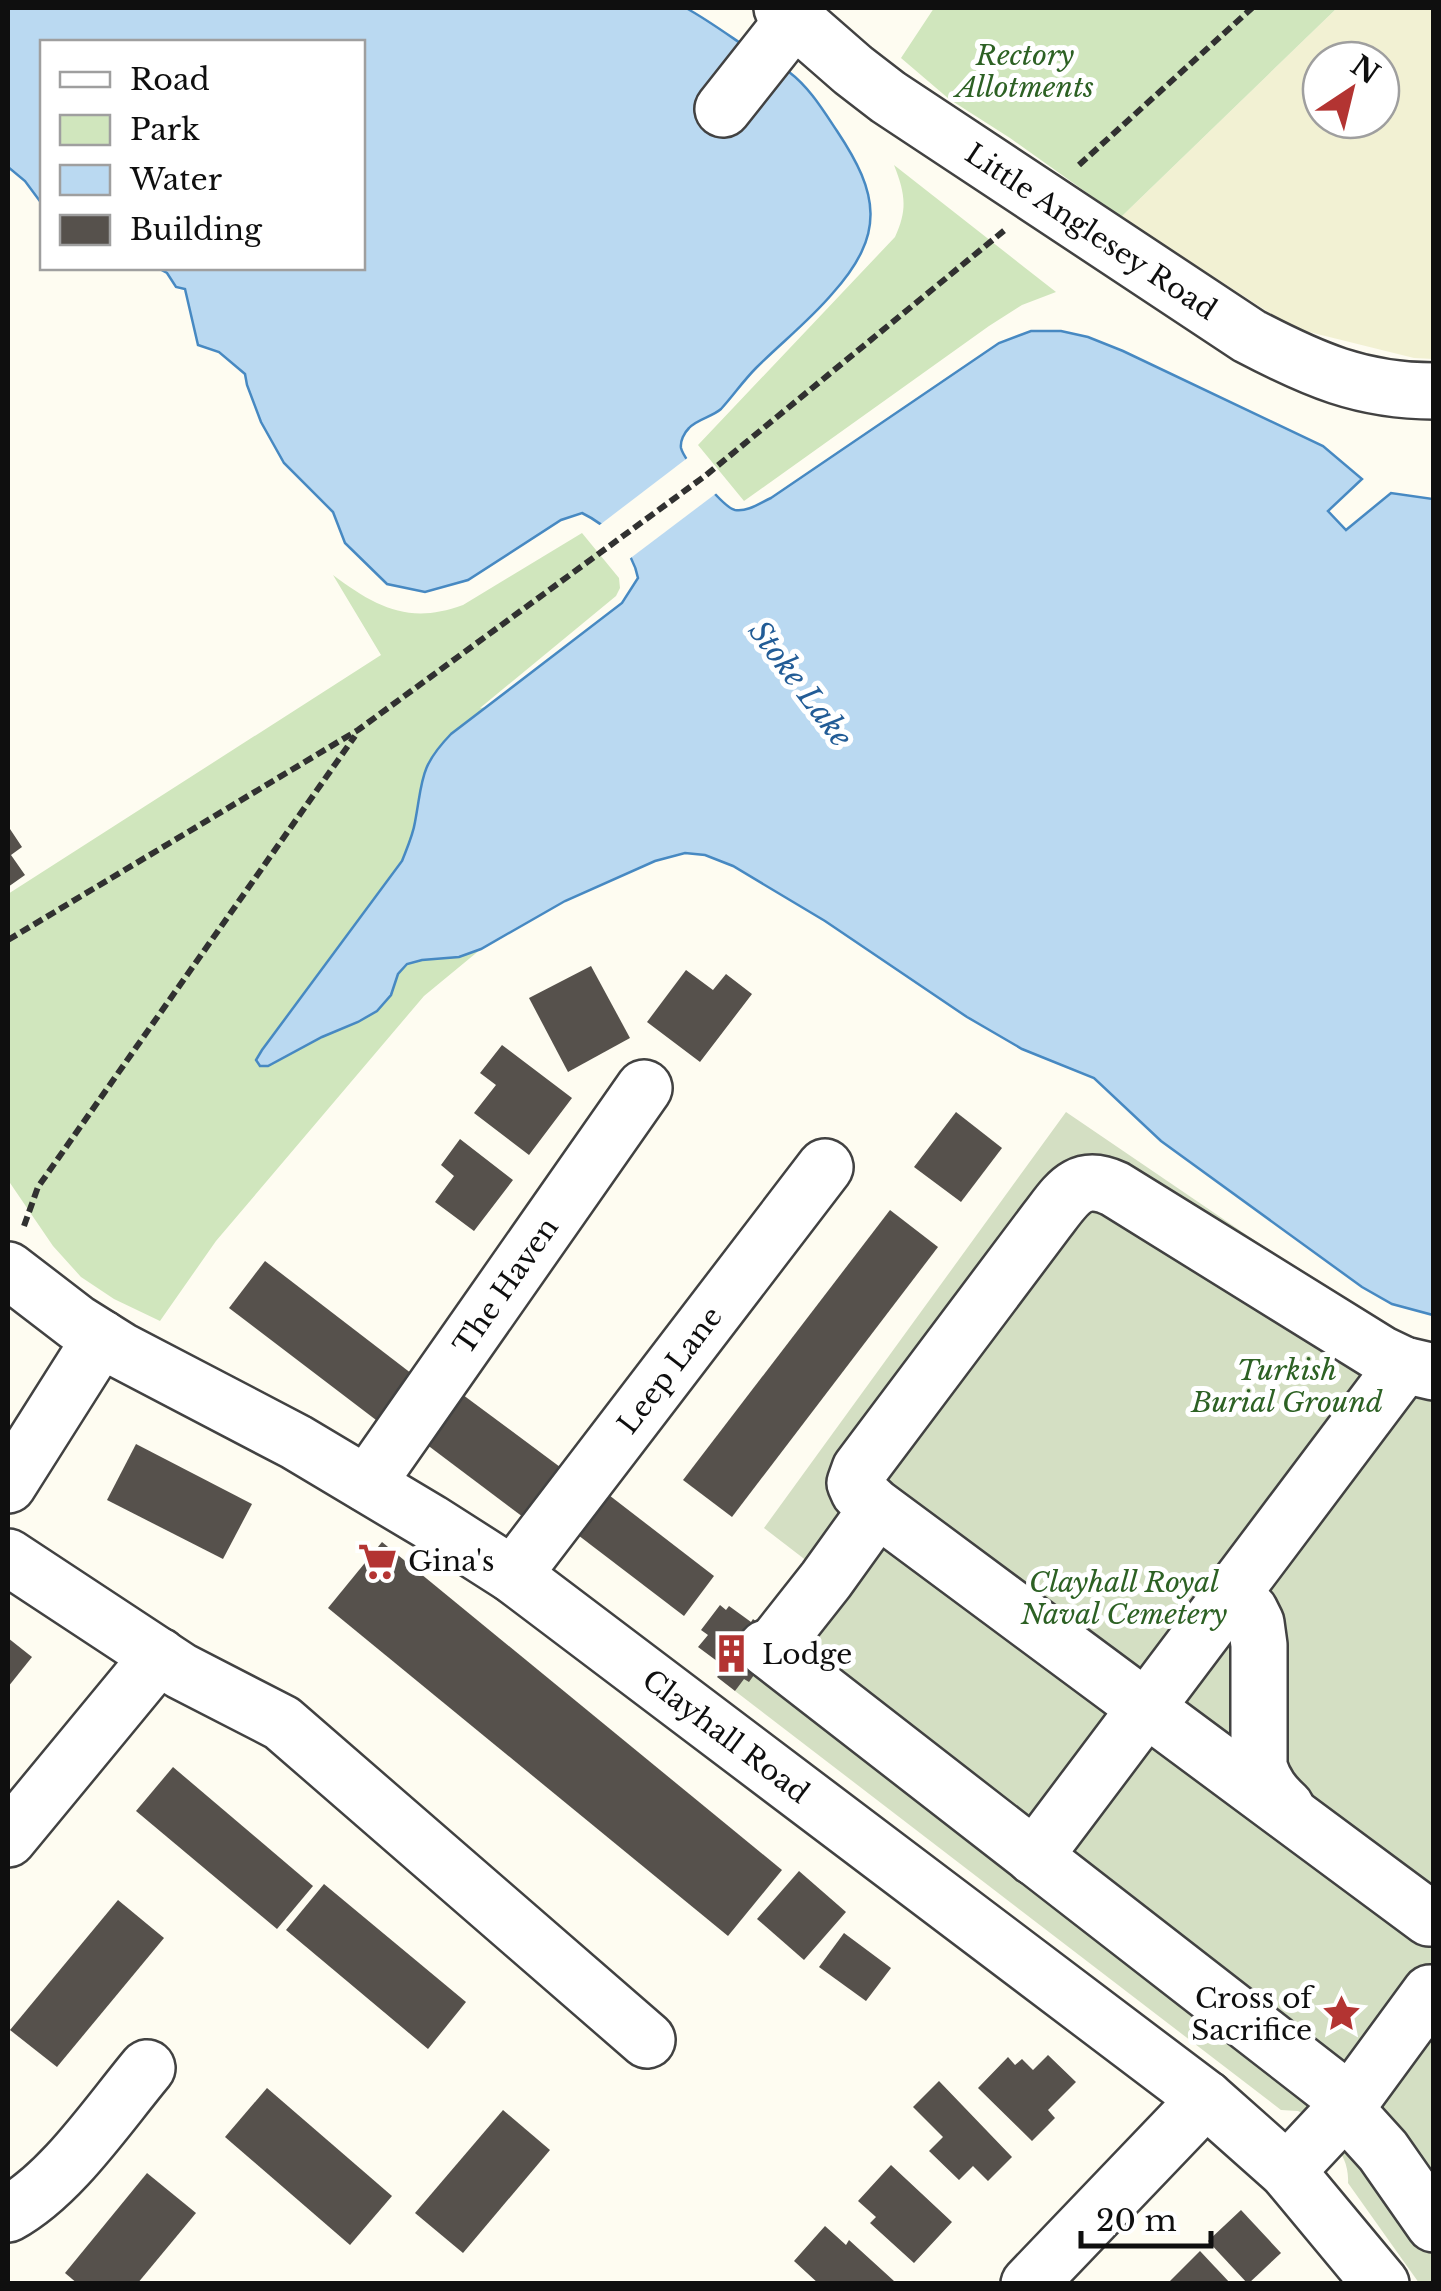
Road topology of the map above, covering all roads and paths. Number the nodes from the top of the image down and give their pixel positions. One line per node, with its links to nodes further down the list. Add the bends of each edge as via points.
1 (1252, 8): 4 (path)
2 (788, 12): 3 (street); 4 (street, Little Anglesey Road, via 888,97)
3 (723, 110)
4 (1042, 198): 5 (street, Little Anglesey Road, via 1250,336 1312,368 1371,386); 6 (path, via 706,476)
5 (1434, 392)
6 (358, 730): 7 (path); 10 (path, via 38,1187)
7 (8, 940)
8 (644, 1088): 13 (street, The Haven)
9 (825, 1167): 17 (street, Leep Lane)
10 (8, 1271): 11 (street, Clayhall Road)
11 (101, 1338): 13 (street, Clayhall Road); 14 (street)
12 (1419, 1369): 15 (street, via 1356,1339 1093,1181 1072,1191 1047,1220 857,1473 856,1488); 18 (street)
13 (368, 1484): 17 (street, Clayhall Road)
14 (8, 1485)
15 (877, 1508): 20 (street); 23 (street, via 768,1649)
16 (8, 1557): 19 (street)
17 (513, 1575): 28 (street, Clayhall Road)
18 (1232, 1594): 20 (street); 21 (street, via 1256,1623 1264,1782)
19 (159, 1656): 22 (street); 26 (street, via 282,1723)
20 (1146, 1707): 21 (street); 23 (street)
21 (1305, 1826): 24 (street)
22 (8, 1840)
23 (1034, 1857): 29 (street)
24 (1431, 1915): 25 (street, via 1413,1965)
25 (1431, 1994): 29 (street)
26 (647, 2040)
27 (147, 2068): 31 (street, via 54,2180)
28 (1206, 2099): 30 (street, Clayhall Road); 33 (street)
29 (1347, 2105): 30 (street); 32 (street)
30 (1287, 2171): 34 (street, Clayhall Road)
31 (8, 2214)
32 (1434, 2224)
33 (1030, 2284)
34 (1381, 2284)

